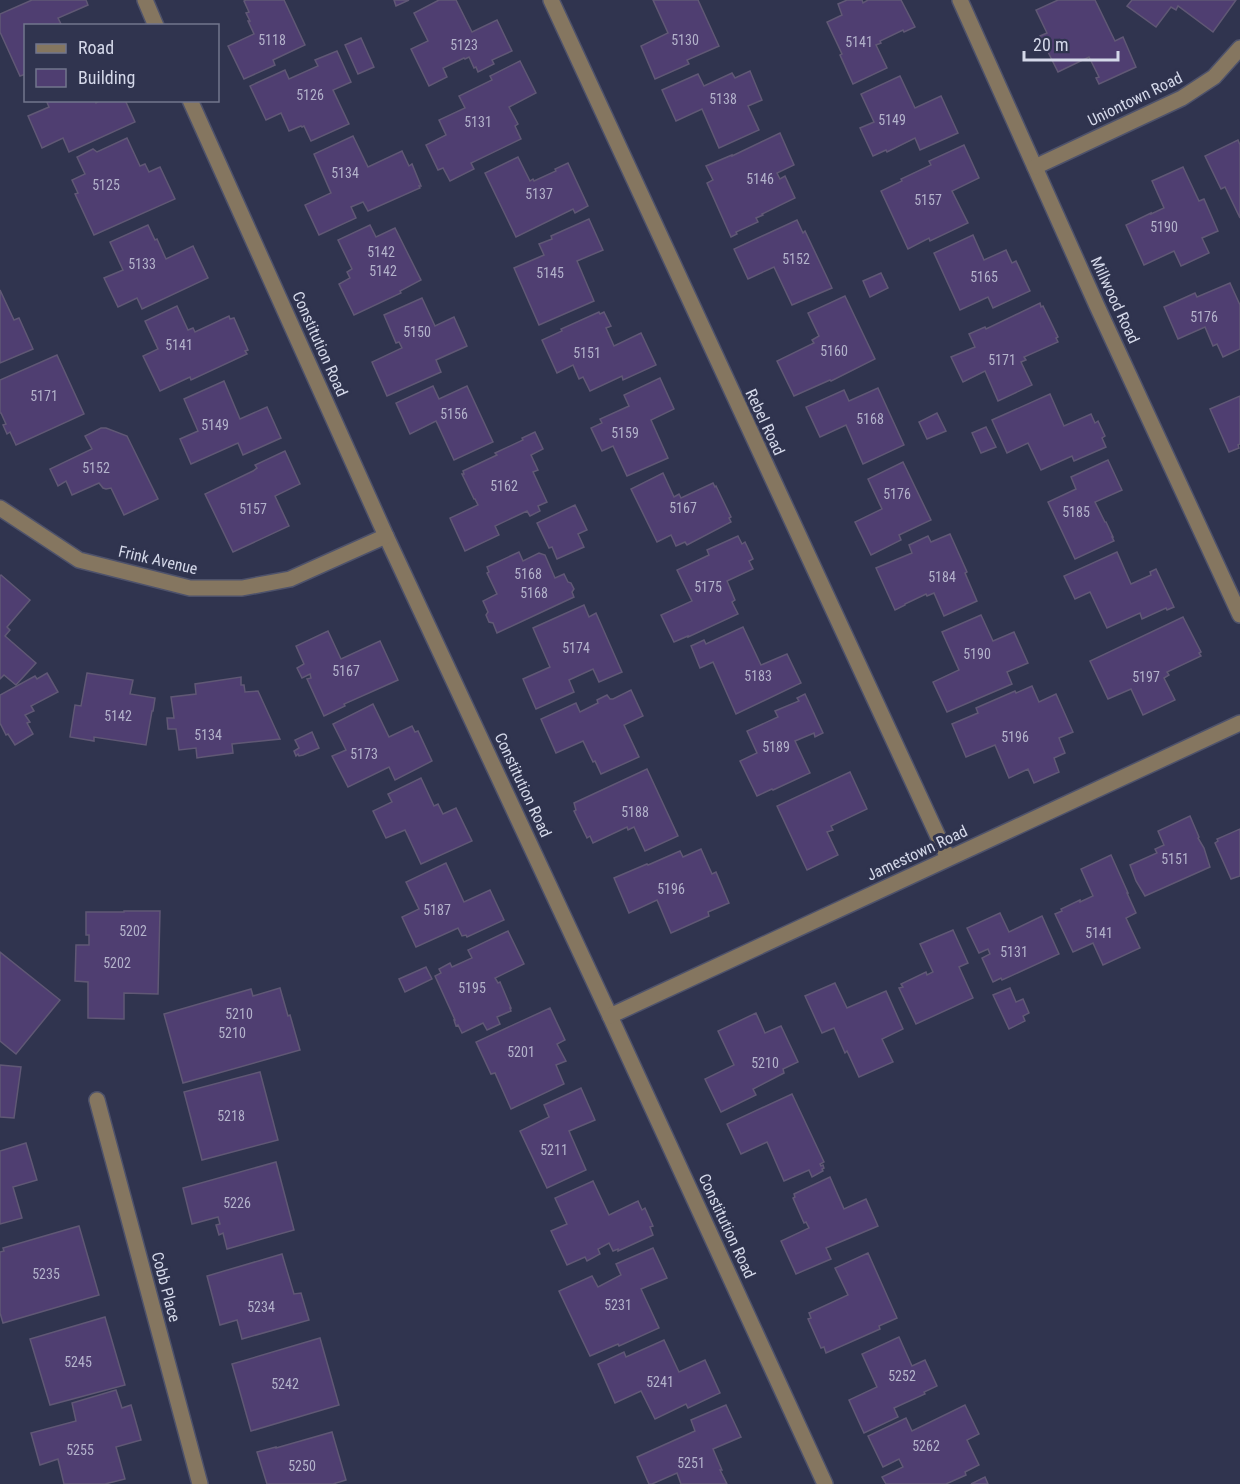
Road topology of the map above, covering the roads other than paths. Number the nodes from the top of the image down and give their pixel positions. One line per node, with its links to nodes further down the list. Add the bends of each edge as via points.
1 (145, 0): 4 (street)
2 (551, 0): 12 (street, Rebel Road)
3 (960, 0): 7 (street, Millwood Road)
4 (155, 24)
5 (1240, 48): 7 (street, Uniontown Road, via 1214,77 1182,99)
6 (191, 102): 9 (street, Constitution Road)
7 (1035, 167): 10 (street, Millwood Road)
8 (0, 508): 9 (street, Frink Avenue, via 79,560 190,588 242,588 290,579)
9 (387, 536): 13 (street, Constitution Road)
10 (1240, 615)
11 (1240, 723): 12 (street, Jamestown Road)
12 (948, 858): 13 (street, Jamestown Road)
13 (610, 1016): 16 (street, Constitution Road)
14 (97, 1100): 15 (street, Cobb Place)
15 (200, 1484)
16 (825, 1484)

